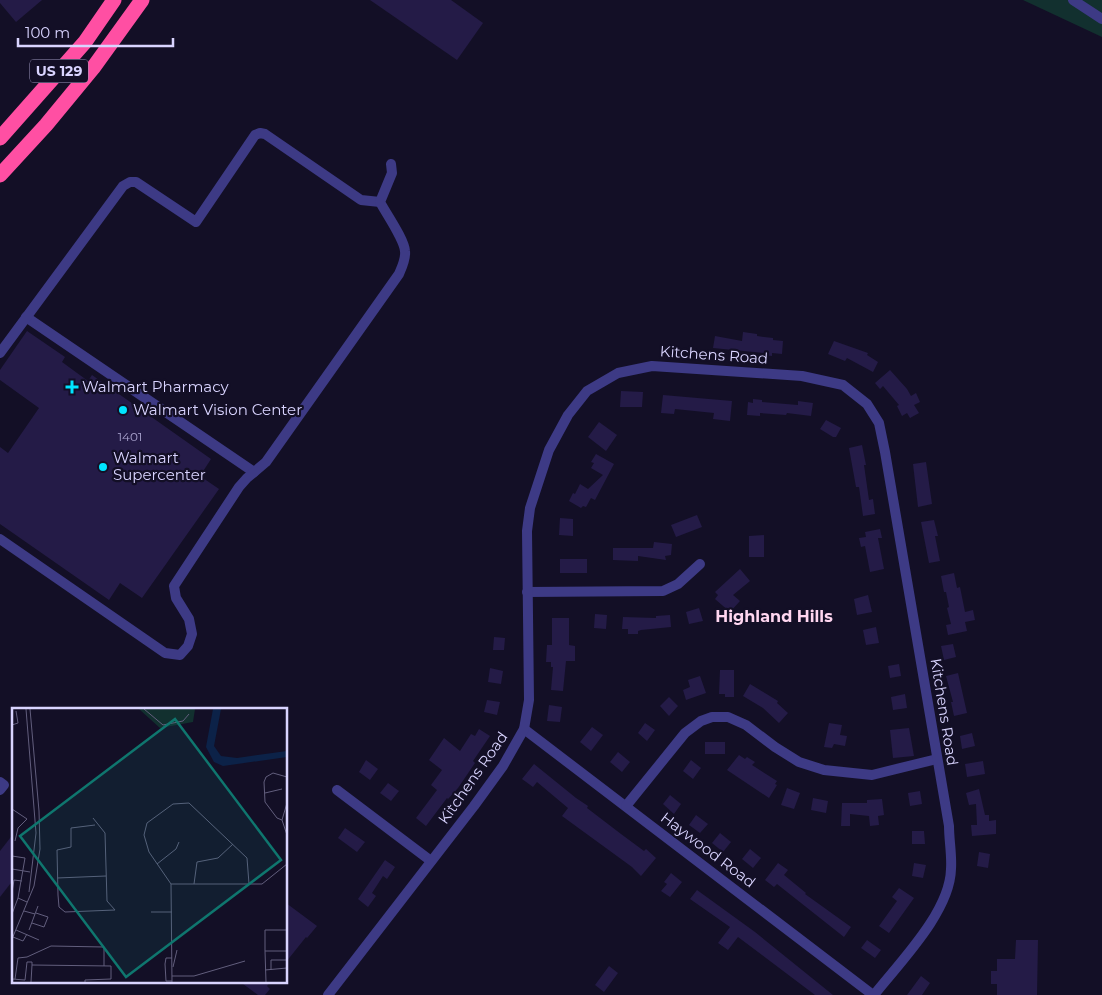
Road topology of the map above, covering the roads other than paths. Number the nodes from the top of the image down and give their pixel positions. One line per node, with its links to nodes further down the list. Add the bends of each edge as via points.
1 (114, 0): 5 (highway, US 129, via 85,42)
2 (142, 0): 7 (highway, US 129, via 87,75)
3 (1073, 0): 4 (street)
4 (1102, 19)
5 (0, 138)
6 (392, 164): 8 (street, via 392,173)
7 (0, 175)
8 (380, 202): 9 (street, via 361,200 260,133 255,135 196,222 136,182 123,186); 11 (street, via 402,239 405,251 399,274 266,462)
9 (26, 317): 10 (street); 11 (street)
10 (0, 353)
11 (254, 472): 12 (street, via 239,487 174,586 192,634 180,655 165,653)
12 (0, 539)
13 (700, 564): 14 (street, via 678,584 663,592)
14 (527, 592): 15 (street, Kitchens Road, via 528,700); 16 (street, Kitchens Road, via 530,508 549,450 568,415 587,391 618,373 652,366 802,376 842,385 867,404 879,423)
15 (524, 729): 20 (street, Haywood Road); 21 (street, Kitchens Road, via 497,774)
16 (937, 759): 20 (street, via 872,775 824,770 800,762 746,725 728,717 712,717 685,733); 23 (street, Kitchens Road, via 949,826 951,870 944,898 932,922)
17 (0, 782): 18 (street, via 4,785)
18 (0, 790)
19 (337, 790): 21 (street)
20 (626, 806): 23 (street, Haywood Road)
21 (432, 861): 22 (street, Kitchens Road)
22 (328, 995)
23 (874, 995)

